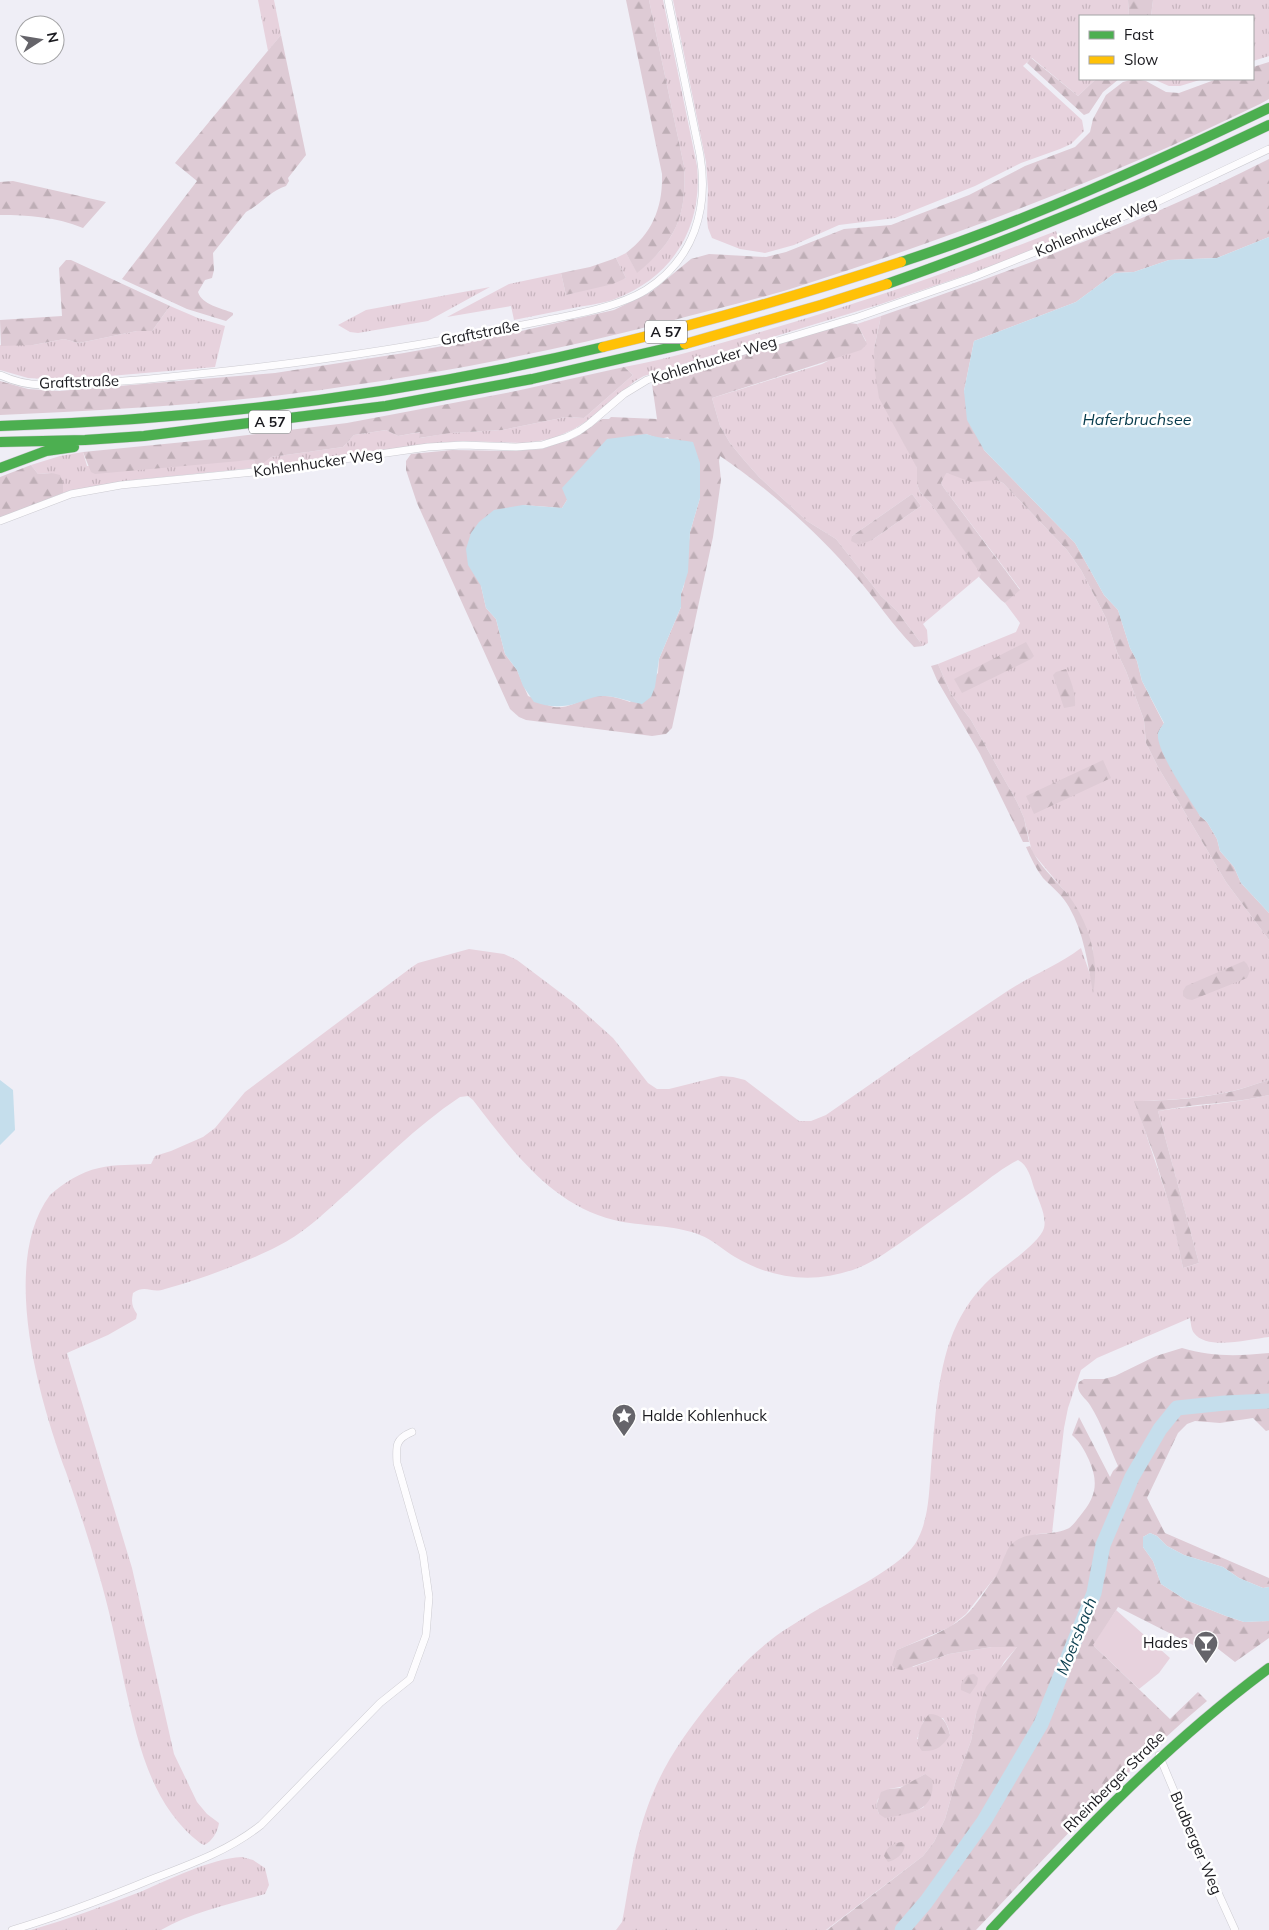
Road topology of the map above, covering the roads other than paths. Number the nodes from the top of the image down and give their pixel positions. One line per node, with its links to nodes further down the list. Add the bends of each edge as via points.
1 (668, 0): 5 (street, Graftstraße, via 700,155 702,202 696,227 683,253 664,276 645,290 612,305 530,324 284,365 58,386 34,385)
2 (1269, 108): 6 (main road, A 57, via 1117,179 974,236 814,290 609,346 414,386 336,397 176,416)
3 (1269, 125): 7 (main road, A 57, via 1120,194 977,251 819,306 717,335 517,382 391,405)
4 (1269, 149): 10 (street, Kohlenhucker Weg, via 1140,210 973,277 858,317 647,380 624,394 584,427 548,444 428,447 254,472 112,486 55,500)
5 (0, 375)
6 (0, 426)
7 (149, 435): 8 (main road, A 57); 9 (main road, via 46,452)
8 (0, 442)
9 (0, 468)
10 (0, 522)
11 (412, 1432): 14 (street, via 400,1438 397,1444 397,1463 423,1554 429,1597 426,1635 410,1679 380,1703 261,1825 234,1844 118,1894)
12 (1269, 1668): 13 (main road, Rheinberger Straße)
13 (1159, 1755): 15 (main road, Rheinberger Straße); 16 (street, Budberger Weg)
14 (12, 1930)
15 (990, 1930)
16 (1235, 1930)

